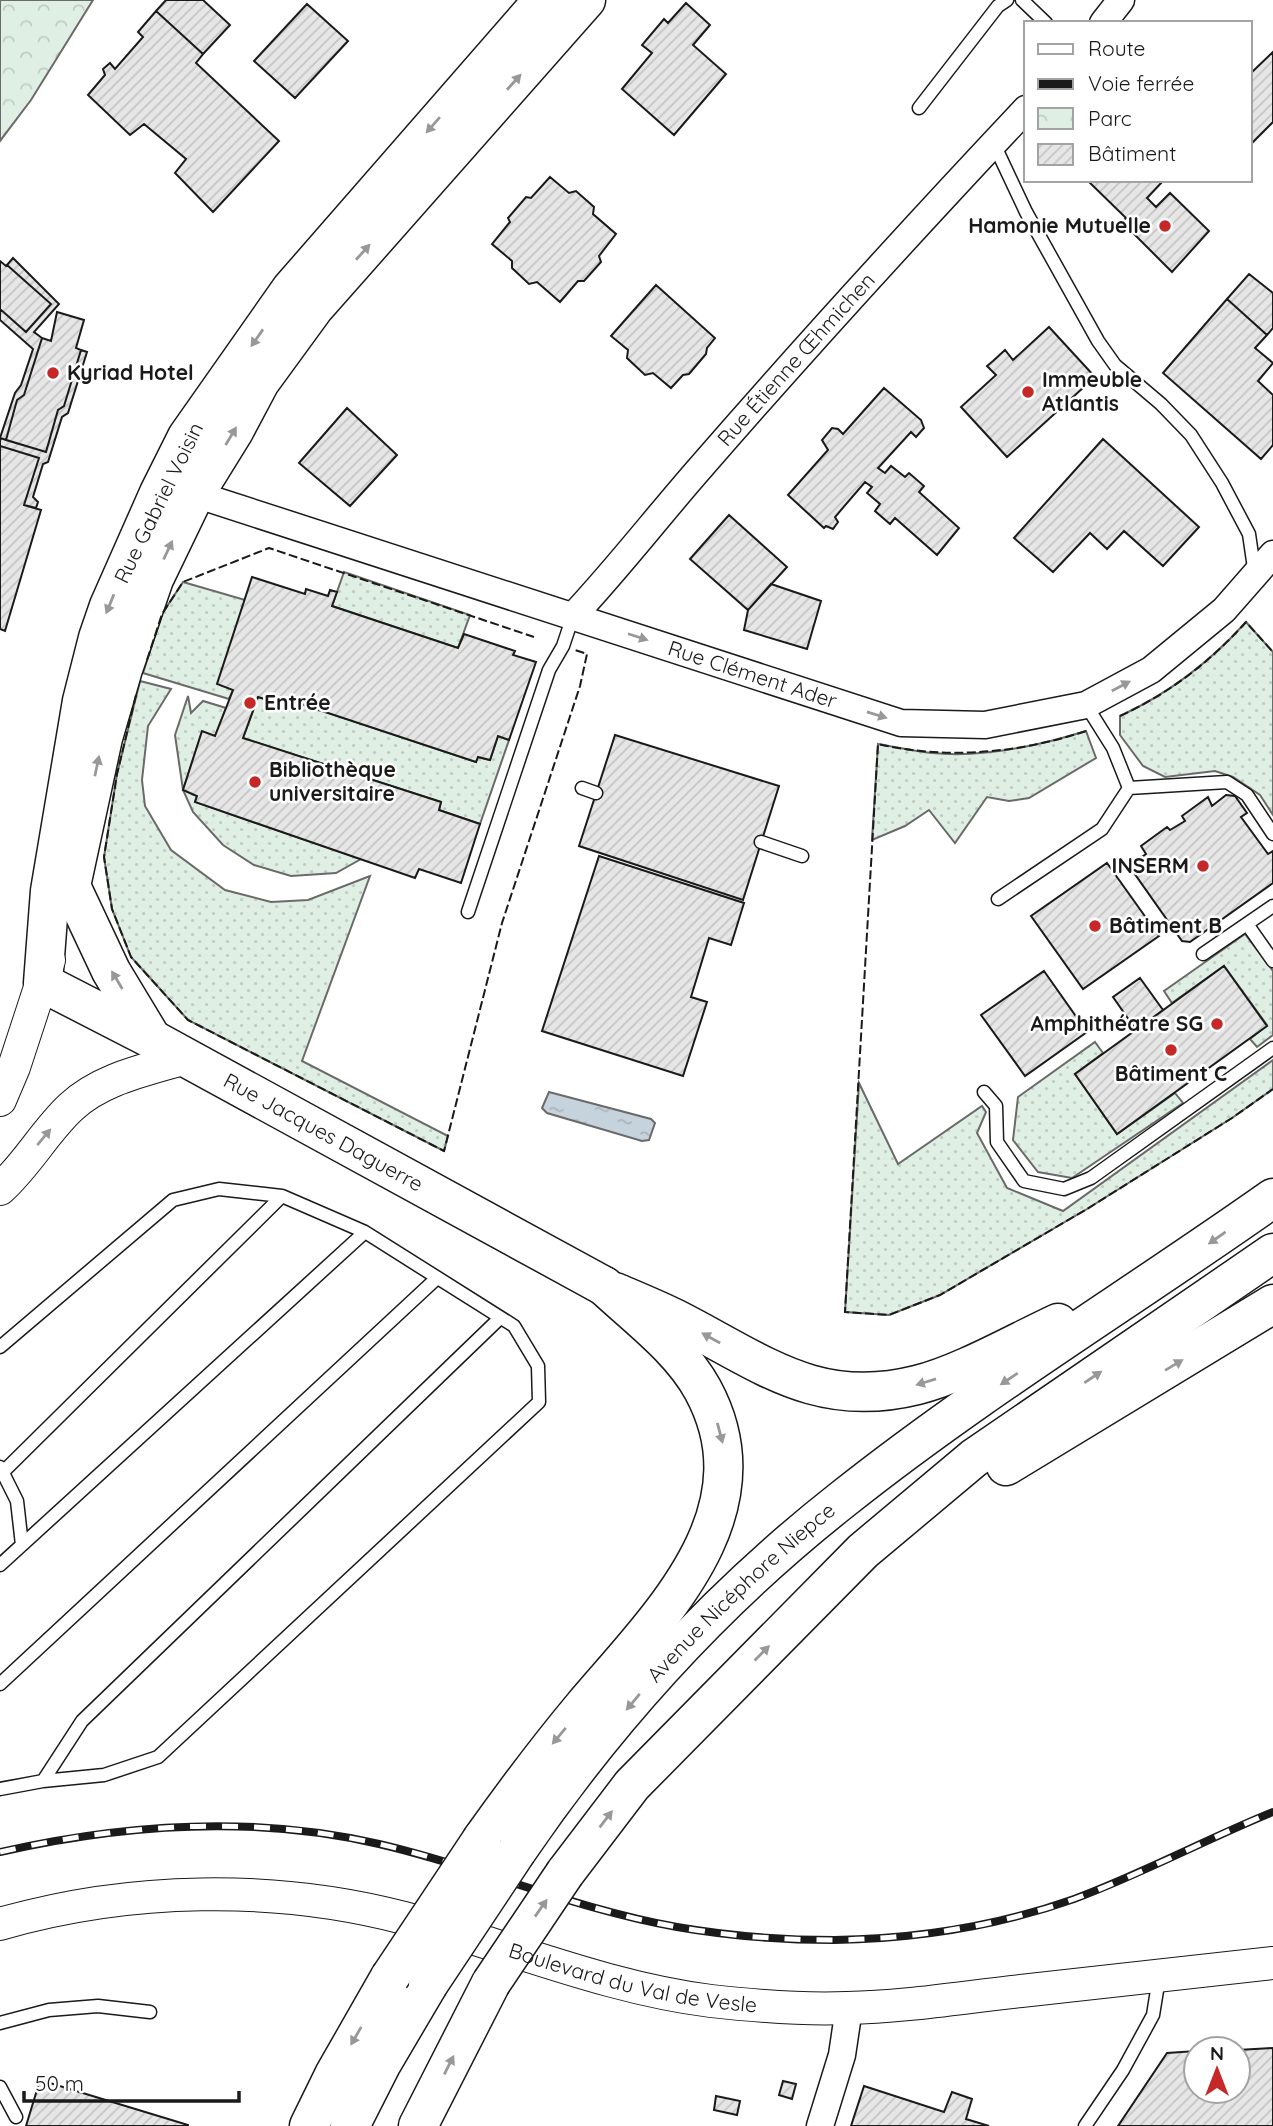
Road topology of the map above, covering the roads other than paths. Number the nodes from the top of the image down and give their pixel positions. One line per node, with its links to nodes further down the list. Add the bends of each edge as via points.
1 (586, 0): 11 (main road, one-way to 1)
2 (1007, 0): 8 (lane)
3 (1023, 0): 6 (lane)
4 (1121, 0): 7 (street)
5 (534, 3): 11 (main road, one-way to 11)
6 (1044, 21)
7 (1105, 21)
8 (919, 108)
9 (1024, 118): 10 (street, Rue Étienne Œhmichen)
10 (994, 144): 14 (lane, via 1098,341 1115,365 1191,435 1222,483 1249,534); 15 (street, Rue Étienne Œhmichen, via 866,280)
11 (303, 298): 12 (main road, via 234,431)
12 (182, 484): 15 (street, Rue Clément Ader, via 282,524); 23 (main road, one-way to 12, via 103,738); 30 (main road, Rue Gabriel Voisin, one-way to 30, via 109,606 98,638 82,701 50,891)
13 (1273, 554): 14 (street, Rue Clément Ader)
14 (1255, 575): 16 (street, Rue Clément Ader, one-way to 14, via 1151,670 1224,610)
15 (573, 616): 16 (street, Rue Clément Ader, one-way to 16, via 901,723 985,726); 26 (lane, via 549,670)
16 (1086, 705): 18 (lane, via 1113,748)
17 (582, 788): 19 (lane)
18 (1129, 788): 20 (lane, via 1227,782 1247,795); 24 (lane, via 1101,829)
19 (596, 793)
20 (1273, 834)
21 (761, 842): 22 (lane)
22 (802, 856)
23 (71, 886): 30 (street); 31 (main road, one-way to 23, via 111,971)
24 (998, 899)
25 (1273, 906): 27 (lane)
26 (468, 912)
27 (1247, 924): 28 (lane); 29 (lane)
28 (1203, 954)
29 (1273, 961)
30 (43, 983): 31 (main road, Rue Jacques Daguerre); 35 (street, Rue Gabriel Voisin)
31 (152, 1039): 33 (main road, Rue Jacques Daguerre)
32 (1273, 1048): 34 (lane, via 1091,1178 1064,1189 1024,1181 997,1142 996,1106)
33 (185, 1058): 36 (street, one-way to 33, via 88,1093); 43 (main road, Rue Jacques Daguerre)
34 (984, 1092)
35 (0, 1100)
36 (0, 1189)
37 (282, 1196): 39 (lane); 46 (lane, via 219,1189 173,1200); 47 (lane)
38 (1273, 1198): 41 (main road, Avenue Nicéphore Niepce, one-way to 41)
39 (365, 1232): 42 (lane); 48 (lane)
40 (1273, 1254): 49 (main road, one-way to 40, via 974,1458)
41 (1173, 1269): 43 (main road, one-way to 43, via 942,1377 893,1390 860,1392 823,1389 775,1373); 63 (main road, Avenue Nicéphore Niepce, one-way to 63, bridge, via 917,1442 841,1500 773,1558 660,1670 550,1803 428,1985)
42 (437, 1278): 45 (lane); 51 (lane)
43 (604, 1286): 62 (main road, one-way to 62, bridge, via 692,1371 703,1389 724,1449 720,1506 698,1558 666,1608 548,1750 390,1977)
44 (1273, 1304): 49 (main road, one-way to 44)
45 (500, 1318): 52 (lane, via 82,1721); 52 (lane, via 514,1326 538,1366 539,1402 158,1757 104,1775)
46 (0, 1347)
47 (2, 1469): 48 (lane, via 17,1501)
48 (22, 1545): 50 (lane)
49 (863, 1551): 64 (main road, one-way to 49, bridge, via 491,1983 632,1784)
50 (0, 1565)
51 (0, 1684)
52 (43, 1781): 53 (lane)
53 (0, 1789)
54 (0, 1924): 57 (street, Boulevard du Val de Vesle, via 48,1910 125,1899 207,1895 290,1898 406,1918 638,1987 760,2006)
55 (1273, 1963): 56 (street, Boulevard du Val de Vesle)
56 (1159, 1976): 57 (street, Boulevard du Val de Vesle); 66 (lane, via 1153,2015 1124,2070)
57 (849, 2008): 65 (street, via 842,2055)
58 (150, 2012): 59 (lane, via 98,2006 49,2010)
59 (0, 2023)
60 (0, 2087): 61 (lane)
61 (16, 2117)
62 (309, 2126)
63 (350, 2126)
64 (418, 2126)
65 (820, 2126)
66 (1086, 2126)

